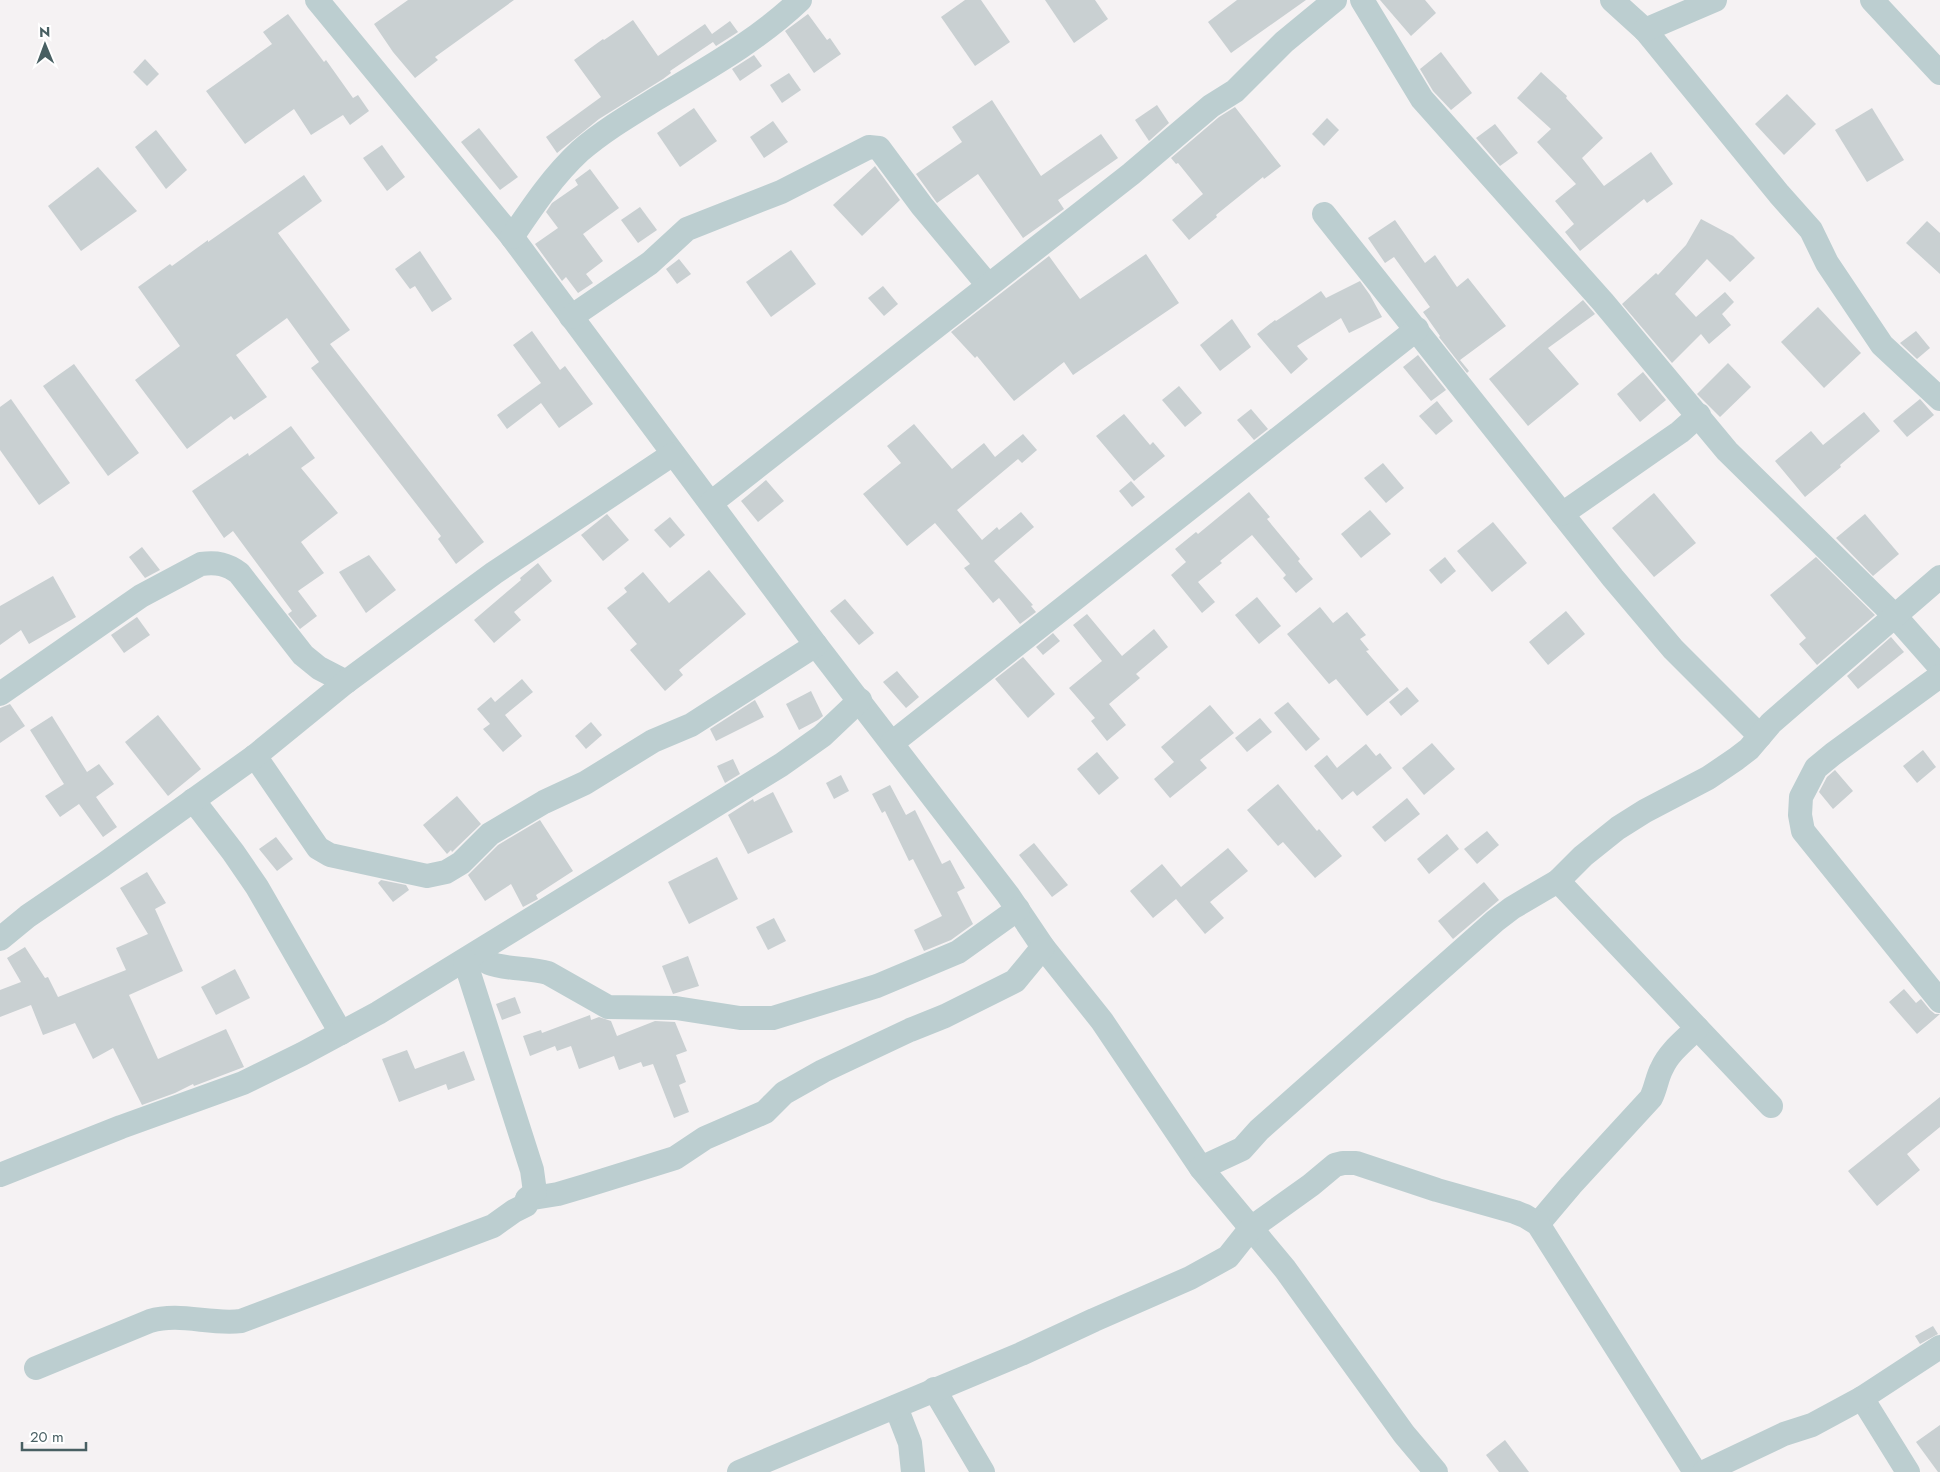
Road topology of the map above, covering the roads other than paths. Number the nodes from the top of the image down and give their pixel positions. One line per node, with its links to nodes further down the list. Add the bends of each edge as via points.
1 (317, 0): 11 (street)
2 (800, 0): 11 (street, via 744,46 624,119 582,150 555,176)
3 (1336, 0): 12 (street, via 1284,42 1235,91 1211,106 1131,174)
4 (1362, 0): 16 (street, via 1422,99)
5 (1612, 0): 8 (street)
6 (1715, 0): 8 (street)
7 (1872, 0): 9 (street)
8 (1645, 30): 15 (street, via 1811,230 1827,264 1882,346)
9 (1938, 66)
10 (1324, 214): 14 (street)
11 (512, 237): 13 (street)
12 (988, 285): 13 (street, via 875,146 781,192 687,229 650,263); 18 (street)
13 (571, 317): 17 (street)
14 (1417, 329): 19 (street); 29 (street)
15 (1940, 399)
16 (1699, 415): 19 (street, via 1661,446); 21 (street, via 1728,451)
17 (673, 454): 18 (street); 25 (street, via 494,574)
18 (711, 503): 22 (street)
19 (1562, 514): 28 (street, via 1673,649)
20 (1940, 576): 21 (street)
21 (1895, 616): 23 (street); 28 (street)
22 (816, 645): 27 (street); 30 (street, via 691,725 653,742 490,834 461,863 446,872 427,876 330,855 318,848)
23 (1940, 667)
24 (1940, 676): 37 (street, via 1816,768 1801,797 1800,815 1804,831)
25 (346, 682): 26 (street, via 319,668 303,655 239,573 227,565 210,563 201,564 141,596); 30 (street)
26 (0, 694)
27 (860, 700): 29 (street); 36 (street, via 822,736 781,766)
28 (1760, 736): 32 (street, via 1749,749 1708,778 1618,828)
29 (892, 743): 33 (street)
30 (255, 756): 31 (street)
31 (193, 800): 34 (street); 39 (street, via 257,887)
32 (1558, 881): 38 (street); 41 (street, via 1494,921 1242,1149)
33 (1018, 909): 35 (street); 36 (street, via 958,952 877,986 773,1018 740,1018 676,1008 608,1007 548,973 490,964)
34 (0, 939)
35 (1043, 947): 41 (street, via 1102,1021); 43 (street, via 1015,981 824,1071 784,1093 765,1112 706,1138 675,1158 558,1194)
36 (471, 957): 39 (street); 43 (street, via 532,1170 535,1192)
37 (1940, 1001)
38 (1697, 1028): 40 (street); 44 (street, via 1666,1060 1651,1098)
39 (340, 1033): 42 (street, via 243,1083)
40 (1771, 1106)
41 (1201, 1168): 45 (street)
42 (0, 1175)
43 (527, 1200): 47 (street, via 526,1205 493,1226 241,1321 225,1323 163,1317)
44 (1538, 1224): 45 (street, via 1514,1212 1356,1163 1343,1162); 55 (street)
45 (1251, 1228): 48 (street, via 1228,1257 1190,1278); 54 (street, via 1285,1269 1404,1434)
46 (1940, 1347): 49 (street)
47 (36, 1368)
48 (934, 1389): 50 (street); 53 (street)
49 (1862, 1398): 56 (street, via 1812,1425 1784,1434); 57 (street)
50 (896, 1407): 51 (street); 52 (street, via 910,1443)
51 (739, 1472)
52 (913, 1472)
53 (983, 1472)
54 (1436, 1472)
55 (1694, 1472)
56 (1704, 1472)
57 (1908, 1472)

